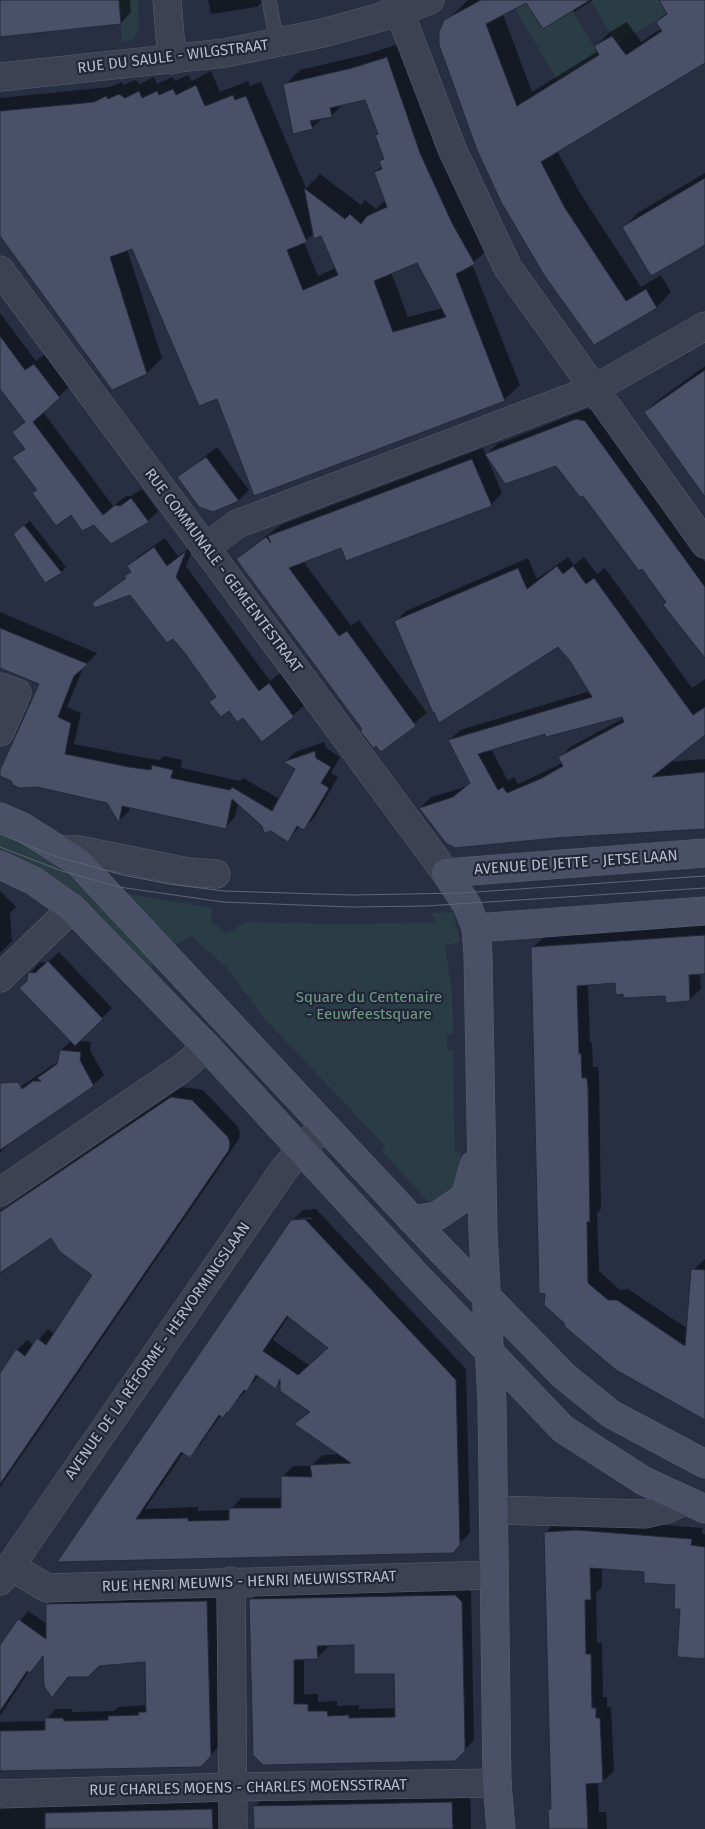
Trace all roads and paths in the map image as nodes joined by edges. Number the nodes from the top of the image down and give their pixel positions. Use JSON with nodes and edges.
{"nodes":[{"id":1,"x":167,"y":0,"type":"edge"},
{"id":2,"x":269,"y":0,"type":"edge"},
{"id":3,"x":430,"y":0,"type":"edge"},
{"id":4,"x":397,"y":6,"type":"edge"},
{"id":5,"x":278,"y":43,"type":"junction"},
{"id":6,"x":172,"y":60,"type":"junction"},
{"id":7,"x":0,"y":77,"type":"edge"},
{"id":8,"x":0,"y":270,"type":"edge"},
{"id":9,"x":705,"y":326,"type":"edge"},
{"id":10,"x":594,"y":390,"type":"junction"},
{"id":11,"x":705,"y":544,"type":"edge"},
{"id":12,"x":206,"y":548,"type":"junction"},
{"id":13,"x":0,"y":686,"type":"edge"},
{"id":14,"x":0,"y":732,"type":"edge"},
{"id":15,"x":0,"y":817,"type":"edge"},
{"id":16,"x":61,"y":850,"type":"junction"},
{"id":17,"x":705,"y":852,"type":"edge"},
{"id":18,"x":0,"y":866,"type":"edge"},
{"id":19,"x":446,"y":873,"type":"junction"},
{"id":20,"x":216,"y":874,"type":"dead end"},
{"id":21,"x":72,"y":908,"type":"junction"},
{"id":22,"x":705,"y":911,"type":"edge"},
{"id":23,"x":476,"y":928,"type":"junction"},
{"id":24,"x":0,"y":978,"type":"edge"},
{"id":25,"x":208,"y":1047,"type":"junction"},
{"id":26,"x":324,"y":1126,"type":"junction"},
{"id":27,"x":481,"y":1139,"type":"junction"},
{"id":28,"x":301,"y":1150,"type":"junction"},
{"id":29,"x":0,"y":1192,"type":"edge"},
{"id":30,"x":412,"y":1220,"type":"junction"},
{"id":31,"x":487,"y":1297,"type":"junction"},
{"id":32,"x":489,"y":1352,"type":"junction"},
{"id":33,"x":705,"y":1464,"type":"edge"},
{"id":34,"x":695,"y":1505,"type":"edge"},
{"id":35,"x":494,"y":1510,"type":"junction"},
{"id":36,"x":5,"y":1574,"type":"edge"},
{"id":37,"x":493,"y":1575,"type":"junction"},
{"id":38,"x":230,"y":1581,"type":"junction"},
{"id":39,"x":497,"y":1783,"type":"junction"},
{"id":40,"x":231,"y":1787,"type":"junction"},
{"id":41,"x":0,"y":1794,"type":"edge"},
{"id":42,"x":233,"y":1829,"type":"edge"},
{"id":43,"x":501,"y":1829,"type":"edge"}],
"edges":[{"from":1,"to":6,"type":"street"},
{"from":2,"to":5,"type":"lane"},
{"from":3,"to":4,"type":"street","name":"RUE DU SAULE - WILGSTRAAT"},
{"from":4,"to":5,"type":"street","name":"RUE DU SAULE - WILGSTRAAT"},
{"from":4,"to":10,"type":"street"},
{"from":5,"to":6,"type":"street","name":"RUE DU SAULE - WILGSTRAAT"},
{"from":6,"to":7,"type":"street","name":"RUE DU SAULE - WILGSTRAAT"},
{"from":8,"to":12,"type":"street","name":"RUE COMMUNALE - GEMEENTESTRAAT"},
{"from":9,"to":10,"type":"street"},
{"from":10,"to":11,"type":"street"},
{"from":10,"to":12,"type":"street"},
{"from":12,"to":19,"type":"street","name":"RUE COMMUNALE - GEMEENTESTRAAT"},
{"from":13,"to":14,"type":"street"},
{"from":15,"to":16,"type":"main road"},
{"from":16,"to":20,"type":"street"},
{"from":16,"to":26,"type":"main road"},
{"from":17,"to":19,"type":"main road","name":"AVENUE DE JETTE - JETSE LAAN"},
{"from":18,"to":21,"type":"main road"},
{"from":19,"to":23,"type":"main road"},
{"from":21,"to":24,"type":"street"},
{"from":21,"to":25,"type":"main road"},
{"from":22,"to":23,"type":"main road"},
{"from":23,"to":27,"type":"main road"},
{"from":25,"to":28,"type":"main road"},
{"from":25,"to":29,"type":"street"},
{"from":26,"to":28,"type":"street","name":"AVENUE DE LA RÉFORME - HERVORMINGSLAAN"},
{"from":26,"to":30,"type":"main road"},
{"from":27,"to":30,"type":"main road"},
{"from":27,"to":31,"type":"main road"},
{"from":28,"to":32,"type":"main road"},
{"from":28,"to":36,"type":"street","name":"AVENUE DE LA RÉFORME - HERVORMINGSLAAN"},
{"from":30,"to":31,"type":"main road"},
{"from":31,"to":32,"type":"main road"},
{"from":31,"to":33,"type":"main road"},
{"from":32,"to":34,"type":"main road"},
{"from":32,"to":35,"type":"main road"},
{"from":34,"to":35,"type":"street"},
{"from":35,"to":37,"type":"main road"},
{"from":36,"to":38,"type":"street","name":"RUE HENRI MEUWIS - HENRI MEUWISSTRAAT"},
{"from":37,"to":38,"type":"street","name":"RUE HENRI MEUWIS - HENRI MEUWISSTRAAT"},
{"from":37,"to":39,"type":"main road"},
{"from":38,"to":40,"type":"street"},
{"from":39,"to":40,"type":"street","name":"RUE CHARLES MOENS - CHARLES MOENSSTRAAT"},
{"from":39,"to":43,"type":"main road"},
{"from":40,"to":41,"type":"street","name":"RUE CHARLES MOENS - CHARLES MOENSSTRAAT"},
{"from":40,"to":42,"type":"street"}]}
